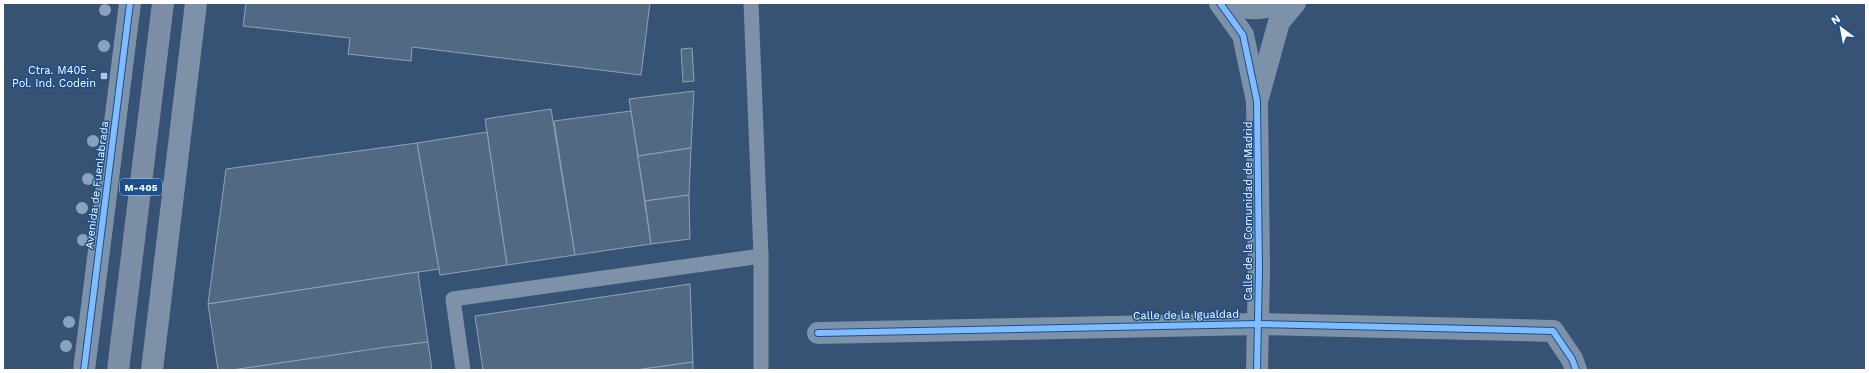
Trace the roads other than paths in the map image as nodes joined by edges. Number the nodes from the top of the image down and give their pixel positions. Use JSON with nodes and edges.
{"nodes":[{"id":1,"x":130,"y":3,"type":"edge"},
{"id":2,"x":163,"y":3,"type":"edge"},
{"id":3,"x":196,"y":3,"type":"edge"},
{"id":4,"x":751,"y":3,"type":"edge"},
{"id":5,"x":1220,"y":3,"type":"edge"},
{"id":6,"x":1230,"y":3,"type":"edge"},
{"id":7,"x":1285,"y":3,"type":"edge"},
{"id":8,"x":1295,"y":3,"type":"edge"},
{"id":9,"x":1257,"y":101,"type":"junction"},
{"id":10,"x":761,"y":256,"type":"junction"},
{"id":11,"x":1258,"y":324,"type":"junction"},
{"id":12,"x":818,"y":333,"type":"dead end"},
{"id":13,"x":84,"y":370,"type":"edge"},
{"id":14,"x":118,"y":370,"type":"edge"},
{"id":15,"x":152,"y":370,"type":"edge"},
{"id":16,"x":463,"y":370,"type":"edge"},
{"id":17,"x":761,"y":370,"type":"edge"},
{"id":18,"x":1257,"y":370,"type":"edge"},
{"id":19,"x":1576,"y":370,"type":"edge"}],
"edges":[{"from":1,"to":13,"type":"street","name":"Avenida de Fuenlabrada"},
{"from":2,"to":14,"type":"main road","number":"M-405"},
{"from":3,"to":15,"type":"street"},
{"from":4,"to":10,"type":"lane"},
{"from":5,"to":9,"type":"street"},
{"from":6,"to":7,"type":"street"},
{"from":8,"to":9,"type":"street"},
{"from":9,"to":11,"type":"street","name":"Calle de la Comunidad de Madrid"},
{"from":10,"to":16,"type":"lane"},
{"from":10,"to":17,"type":"lane"},
{"from":11,"to":12,"type":"street","name":"Calle de la Igualdad"},
{"from":11,"to":18,"type":"street","name":"Calle de la Comunidad de Madrid"},
{"from":11,"to":19,"type":"street","name":"Calle de la Igualdad"}]}
